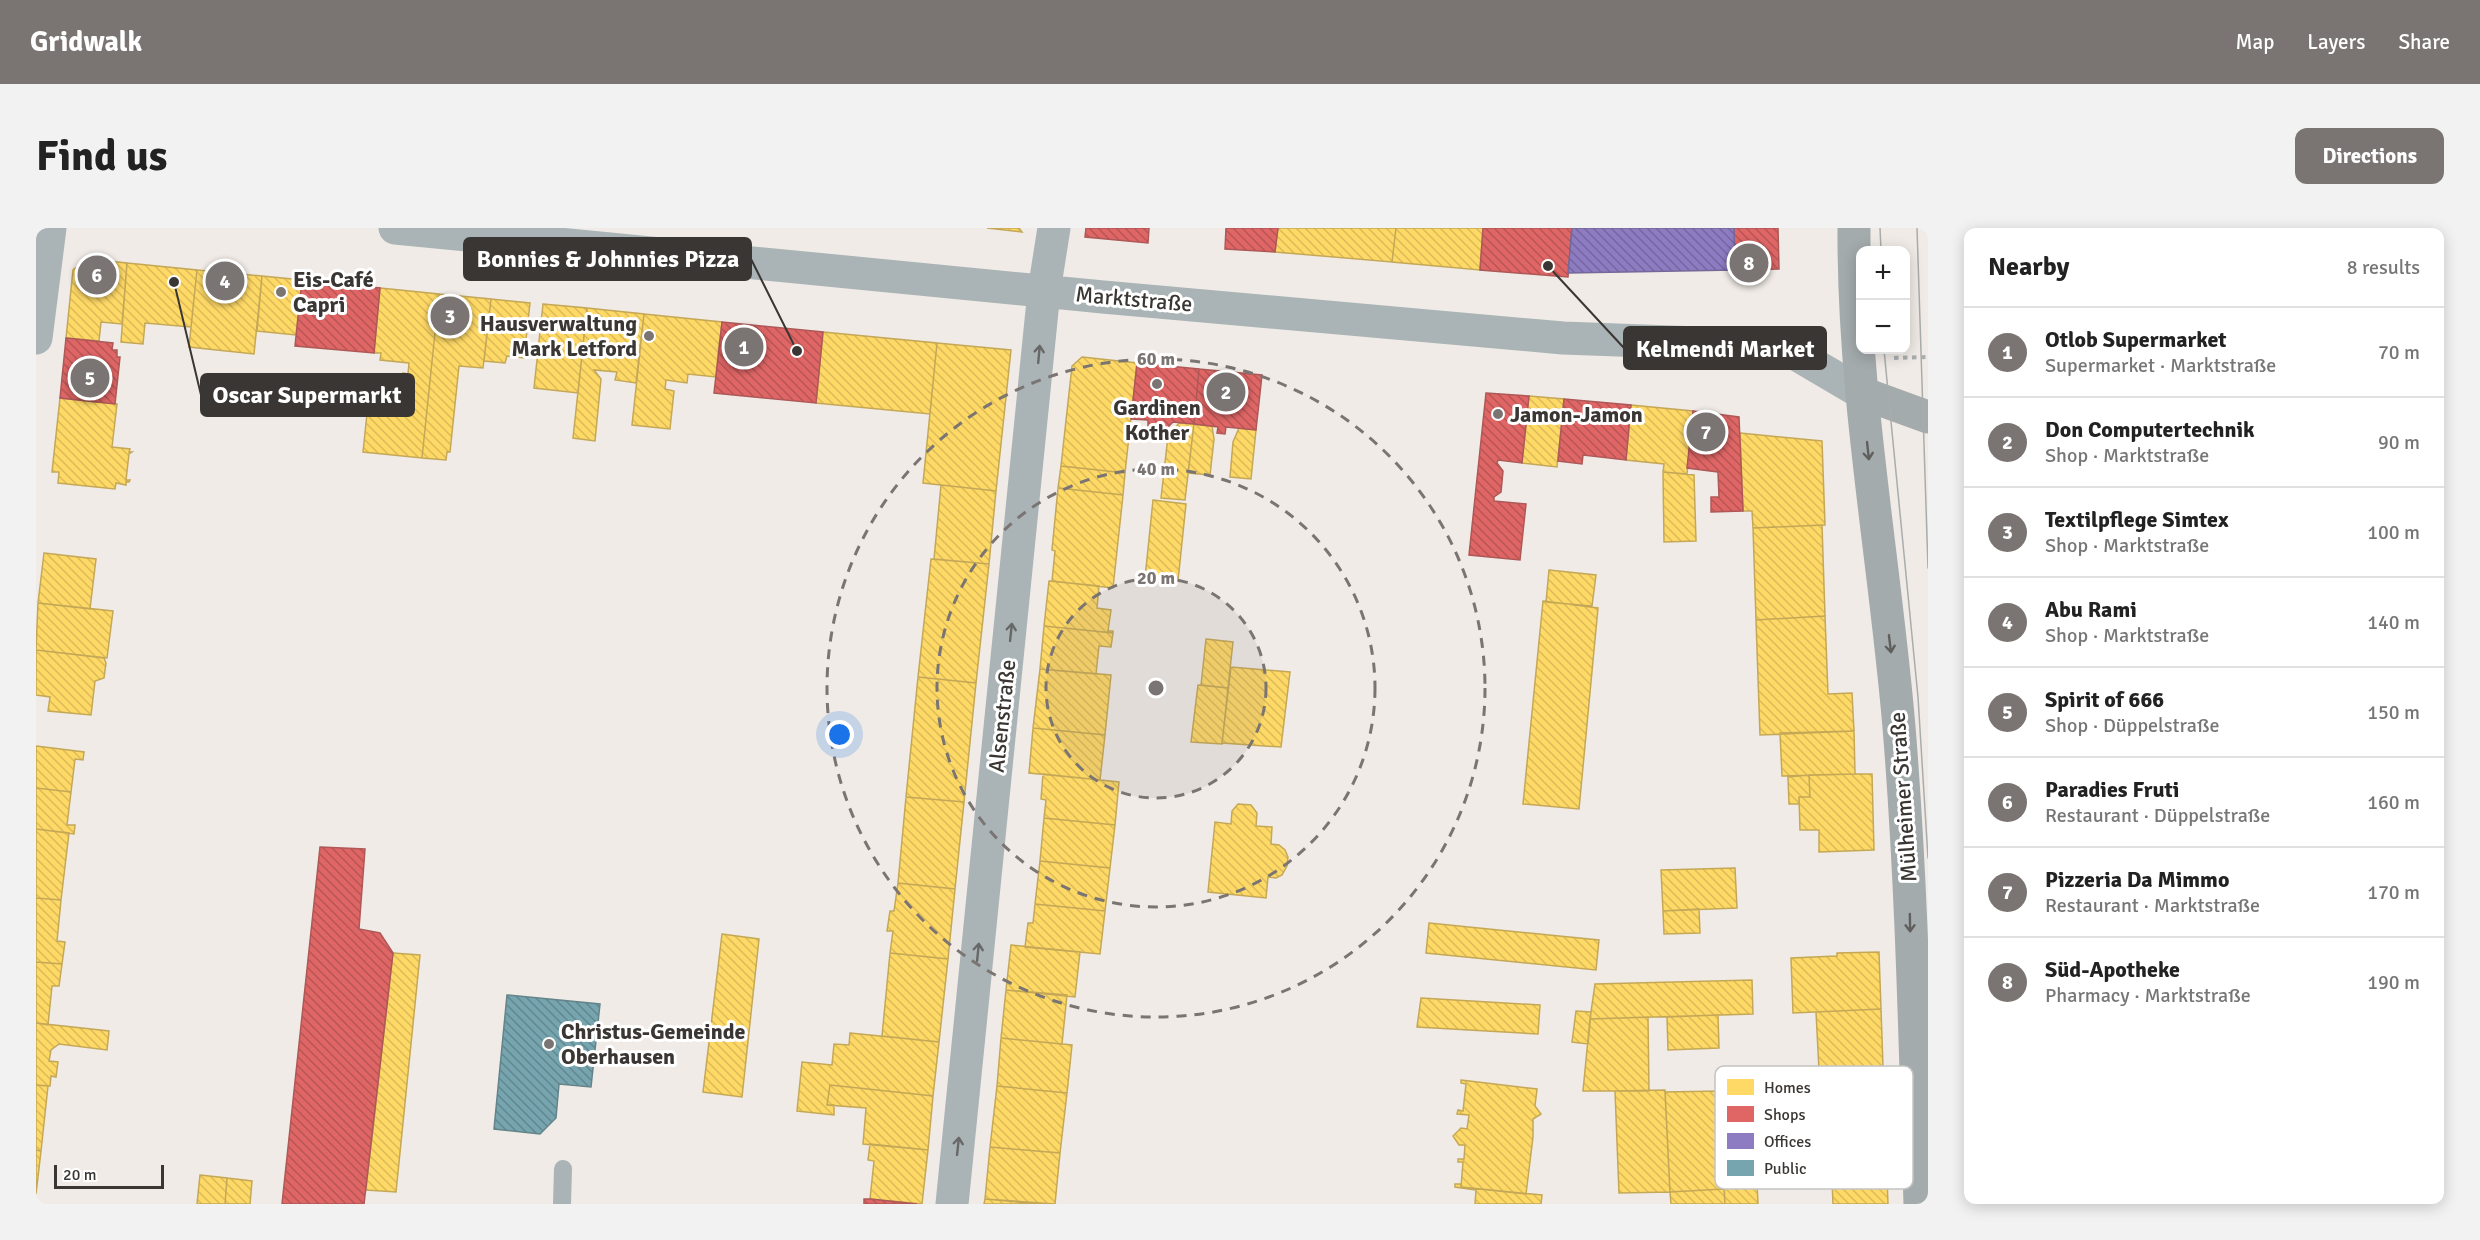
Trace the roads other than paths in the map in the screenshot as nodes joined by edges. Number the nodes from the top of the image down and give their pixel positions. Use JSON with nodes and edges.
{"nodes":[{"id":1,"x":50,"y":228,"type":"edge"},
{"id":2,"x":395,"y":228,"type":"edge"},
{"id":3,"x":1054,"y":228,"type":"edge"},
{"id":4,"x":1854,"y":228,"type":"edge"},
{"id":5,"x":1044,"y":291,"type":"junction"},
{"id":6,"x":36,"y":338,"type":"edge"},
{"id":7,"x":1862,"y":393,"type":"junction"},
{"id":8,"x":1928,"y":417,"type":"edge"},
{"id":9,"x":563,"y":1168,"type":"dead end"},
{"id":10,"x":562,"y":1204,"type":"edge"},
{"id":11,"x":952,"y":1204,"type":"edge"},
{"id":12,"x":1920,"y":1204,"type":"edge"}],
"edges":[{"from":1,"to":6,"type":"street"},
{"from":2,"to":5,"type":"street","name":"Marktstraße"},
{"from":3,"to":5,"type":"street","name":"Alsenstraße"},
{"from":4,"to":7,"type":"main road","name":"Mülheimer Straße"},
{"from":5,"to":7,"type":"street","name":"Marktstraße"},
{"from":11,"to":5,"type":"street","name":"Alsenstraße","one_way":true},
{"from":7,"to":8,"type":"main road"},
{"from":7,"to":12,"type":"main road","name":"Mülheimer Straße","one_way":true},
{"from":9,"to":10,"type":"lane"}]}
